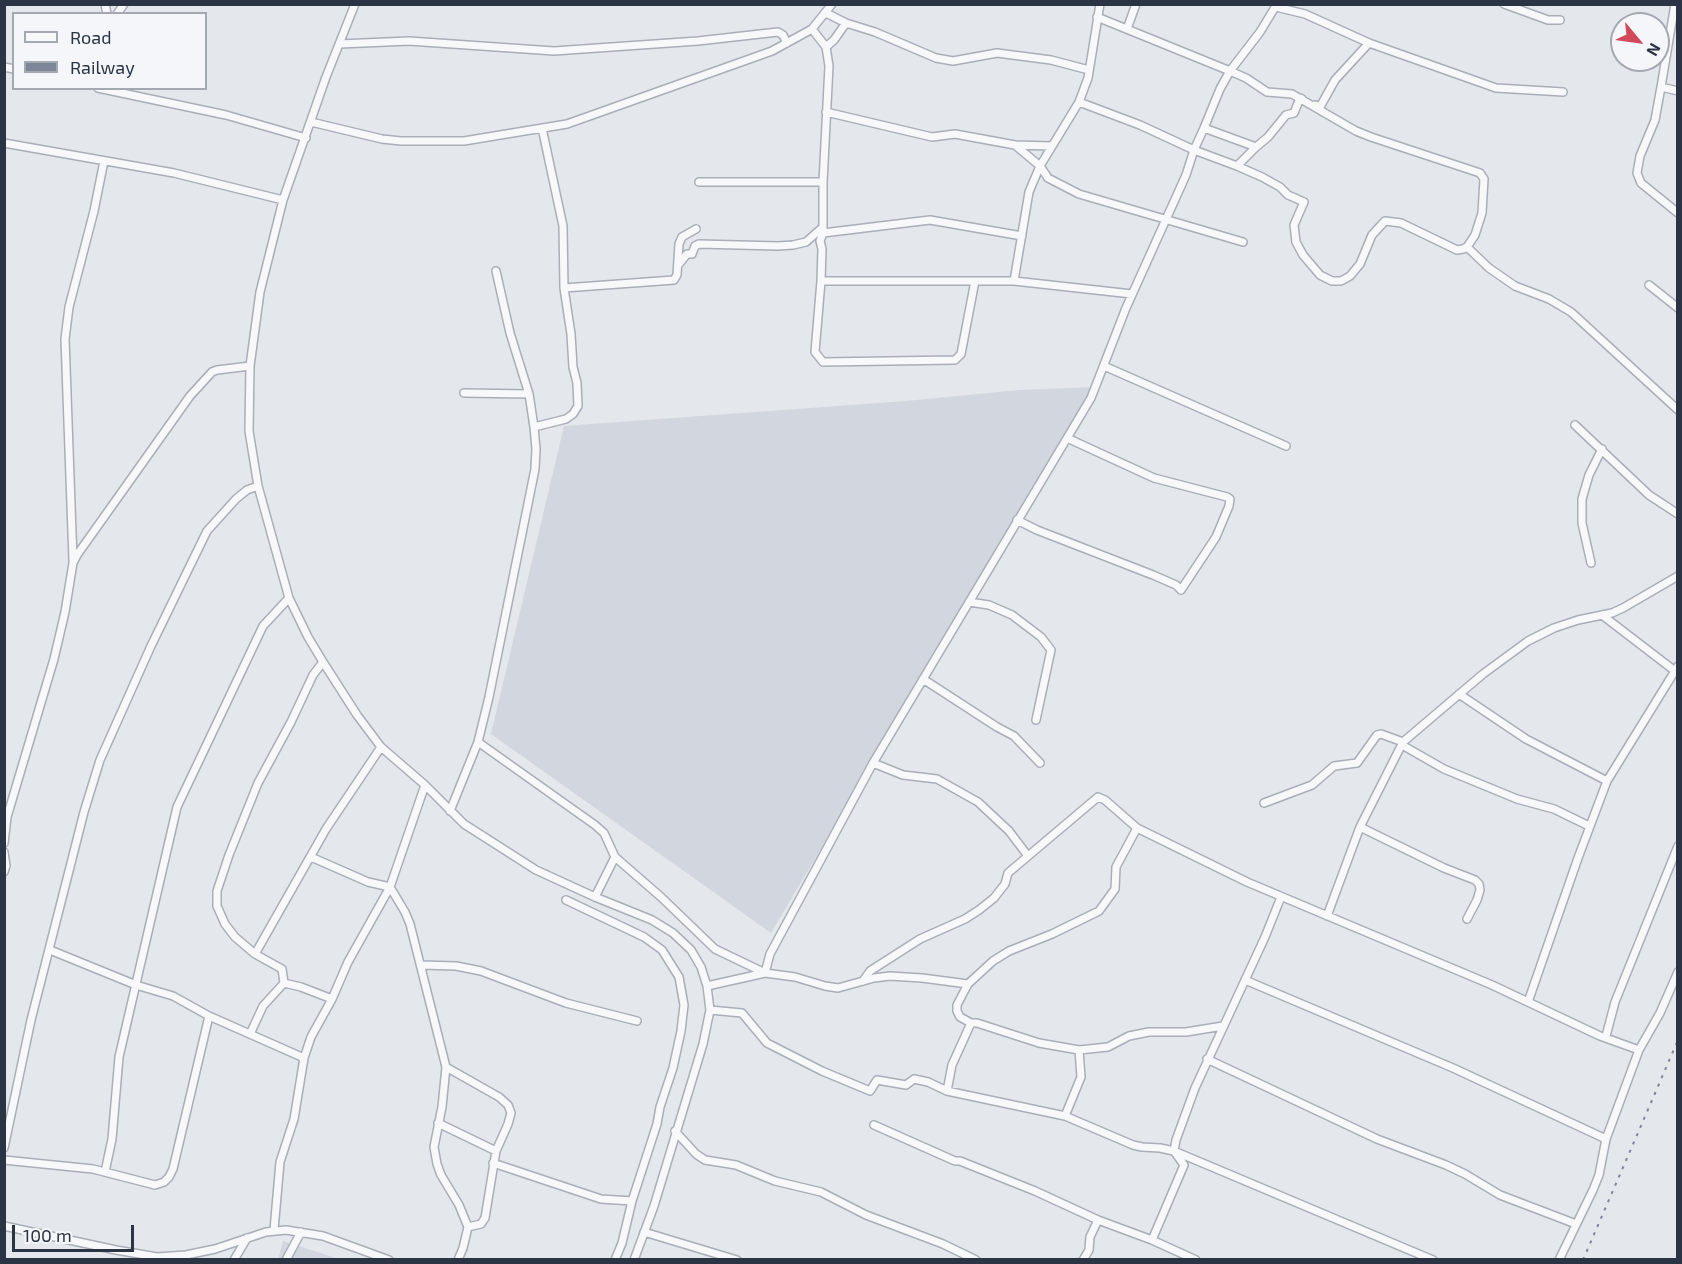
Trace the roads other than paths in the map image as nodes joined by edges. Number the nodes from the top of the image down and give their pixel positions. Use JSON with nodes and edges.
{"nodes":[{"id":1,"x":355,"y":4,"type":"edge"},
{"id":2,"x":832,"y":4,"type":"edge"},
{"id":3,"x":1100,"y":4,"type":"edge"},
{"id":4,"x":1136,"y":4,"type":"edge"},
{"id":5,"x":1504,"y":4,"type":"edge"},
{"id":6,"x":1675,"y":4,"type":"edge"},
{"id":7,"x":1277,"y":6,"type":"edge"},
{"id":8,"x":1296,"y":8,"type":"edge"},
{"id":9,"x":826,"y":13,"type":"junction"},
{"id":10,"x":1097,"y":17,"type":"junction"},
{"id":11,"x":1560,"y":20,"type":"dead end"},
{"id":12,"x":846,"y":23,"type":"junction"},
{"id":13,"x":812,"y":29,"type":"junction"},
{"id":14,"x":1127,"y":29,"type":"junction"},
{"id":15,"x":787,"y":43,"type":"junction"},
{"id":16,"x":1369,"y":43,"type":"junction"},
{"id":17,"x":340,"y":44,"type":"junction"},
{"id":18,"x":826,"y":47,"type":"junction"},
{"id":19,"x":1089,"y":70,"type":"junction"},
{"id":20,"x":1230,"y":71,"type":"junction"},
{"id":21,"x":1660,"y":87,"type":"junction"},
{"id":22,"x":107,"y":90,"type":"edge"},
{"id":23,"x":1677,"y":91,"type":"edge"},
{"id":24,"x":1563,"y":92,"type":"dead end"},
{"id":25,"x":1300,"y":98,"type":"junction"},
{"id":26,"x":1079,"y":102,"type":"junction"},
{"id":27,"x":826,"y":112,"type":"junction"},
{"id":28,"x":311,"y":122,"type":"junction"},
{"id":29,"x":542,"y":128,"type":"junction"},
{"id":30,"x":1204,"y":128,"type":"junction"},
{"id":31,"x":306,"y":138,"type":"junction"},
{"id":32,"x":4,"y":143,"type":"edge"},
{"id":33,"x":1015,"y":145,"type":"junction"},
{"id":34,"x":1051,"y":146,"type":"junction"},
{"id":35,"x":1256,"y":147,"type":"junction"},
{"id":36,"x":1194,"y":150,"type":"junction"},
{"id":37,"x":104,"y":161,"type":"junction"},
{"id":38,"x":1040,"y":166,"type":"junction"},
{"id":39,"x":1237,"y":166,"type":"junction"},
{"id":40,"x":699,"y":182,"type":"dead end"},
{"id":41,"x":823,"y":182,"type":"junction"},
{"id":42,"x":283,"y":200,"type":"junction"},
{"id":43,"x":1677,"y":213,"type":"edge"},
{"id":44,"x":1166,"y":218,"type":"junction"},
{"id":45,"x":696,"y":229,"type":"dead end"},
{"id":46,"x":823,"y":230,"type":"junction"},
{"id":47,"x":1022,"y":236,"type":"junction"},
{"id":48,"x":1243,"y":242,"type":"dead end"},
{"id":49,"x":1467,"y":247,"type":"junction"},
{"id":50,"x":679,"y":264,"type":"junction"},
{"id":51,"x":496,"y":271,"type":"dead end"},
{"id":52,"x":821,"y":281,"type":"junction"},
{"id":53,"x":975,"y":281,"type":"junction"},
{"id":54,"x":1014,"y":281,"type":"junction"},
{"id":55,"x":1649,"y":285,"type":"dead end"},
{"id":56,"x":564,"y":288,"type":"junction"},
{"id":57,"x":1132,"y":294,"type":"junction"},
{"id":58,"x":1677,"y":308,"type":"edge"},
{"id":59,"x":250,"y":366,"type":"junction"},
{"id":60,"x":1104,"y":366,"type":"junction"},
{"id":61,"x":464,"y":393,"type":"dead end"},
{"id":62,"x":529,"y":394,"type":"junction"},
{"id":63,"x":1677,"y":410,"type":"edge"},
{"id":64,"x":1575,"y":426,"type":"dead end"},
{"id":65,"x":534,"y":427,"type":"junction"},
{"id":66,"x":1067,"y":438,"type":"junction"},
{"id":67,"x":1286,"y":446,"type":"dead end"},
{"id":68,"x":1602,"y":449,"type":"junction"},
{"id":69,"x":258,"y":486,"type":"junction"},
{"id":70,"x":1677,"y":514,"type":"edge"},
{"id":71,"x":1017,"y":520,"type":"junction"},
{"id":72,"x":1590,"y":562,"type":"dead end"},
{"id":73,"x":73,"y":563,"type":"junction"},
{"id":74,"x":1677,"y":576,"type":"edge"},
{"id":75,"x":289,"y":598,"type":"junction"},
{"id":76,"x":969,"y":602,"type":"junction"},
{"id":77,"x":1602,"y":615,"type":"junction"},
{"id":78,"x":323,"y":662,"type":"junction"},
{"id":79,"x":1676,"y":669,"type":"edge"},
{"id":80,"x":923,"y":679,"type":"junction"},
{"id":81,"x":1459,"y":694,"type":"junction"},
{"id":82,"x":1036,"y":720,"type":"dead end"},
{"id":83,"x":478,"y":742,"type":"junction"},
{"id":84,"x":1402,"y":743,"type":"junction"},
{"id":85,"x":381,"y":747,"type":"junction"},
{"id":86,"x":873,"y":763,"type":"junction"},
{"id":87,"x":1040,"y":763,"type":"dead end"},
{"id":88,"x":1607,"y":781,"type":"junction"},
{"id":89,"x":425,"y":785,"type":"junction"},
{"id":90,"x":1264,"y":803,"type":"dead end"},
{"id":91,"x":450,"y":810,"type":"junction"},
{"id":92,"x":1589,"y":826,"type":"junction"},
{"id":93,"x":1360,"y":827,"type":"junction"},
{"id":94,"x":1137,"y":828,"type":"junction"},
{"id":95,"x":4,"y":843,"type":"edge"},
{"id":96,"x":1677,"y":846,"type":"edge"},
{"id":97,"x":4,"y":852,"type":"edge"},
{"id":98,"x":1028,"y":856,"type":"junction"},
{"id":99,"x":311,"y":857,"type":"junction"},
{"id":100,"x":615,"y":857,"type":"junction"},
{"id":101,"x":4,"y":872,"type":"edge"},
{"id":102,"x":390,"y":887,"type":"junction"},
{"id":103,"x":595,"y":897,"type":"junction"},
{"id":104,"x":1281,"y":897,"type":"junction"},
{"id":105,"x":566,"y":900,"type":"dead end"},
{"id":106,"x":1327,"y":916,"type":"junction"},
{"id":107,"x":1467,"y":919,"type":"dead end"},
{"id":108,"x":50,"y":950,"type":"junction"},
{"id":109,"x":255,"y":954,"type":"junction"},
{"id":110,"x":421,"y":965,"type":"junction"},
{"id":111,"x":1677,"y":972,"type":"edge"},
{"id":112,"x":765,"y":973,"type":"junction"},
{"id":113,"x":1245,"y":980,"type":"junction"},
{"id":114,"x":863,"y":981,"type":"junction"},
{"id":115,"x":284,"y":983,"type":"junction"},
{"id":116,"x":968,"y":984,"type":"junction"},
{"id":117,"x":136,"y":985,"type":"junction"},
{"id":118,"x":707,"y":986,"type":"junction"},
{"id":119,"x":332,"y":999,"type":"junction"},
{"id":120,"x":1528,"y":1002,"type":"junction"},
{"id":121,"x":710,"y":1010,"type":"junction"},
{"id":122,"x":209,"y":1016,"type":"junction"},
{"id":123,"x":637,"y":1021,"type":"dead end"},
{"id":124,"x":971,"y":1023,"type":"junction"},
{"id":125,"x":1223,"y":1026,"type":"junction"},
{"id":126,"x":250,"y":1034,"type":"junction"},
{"id":127,"x":1606,"y":1036,"type":"junction"},
{"id":128,"x":1079,"y":1050,"type":"junction"},
{"id":129,"x":1639,"y":1050,"type":"junction"},
{"id":130,"x":304,"y":1058,"type":"junction"},
{"id":131,"x":1207,"y":1059,"type":"junction"},
{"id":132,"x":446,"y":1067,"type":"junction"},
{"id":133,"x":947,"y":1091,"type":"junction"},
{"id":134,"x":1065,"y":1116,"type":"junction"},
{"id":135,"x":438,"y":1122,"type":"junction"},
{"id":136,"x":874,"y":1125,"type":"dead end"},
{"id":137,"x":675,"y":1131,"type":"junction"},
{"id":138,"x":1606,"y":1139,"type":"junction"},
{"id":139,"x":4,"y":1148,"type":"edge"},
{"id":140,"x":496,"y":1151,"type":"junction"},
{"id":141,"x":1174,"y":1151,"type":"junction"},
{"id":142,"x":4,"y":1160,"type":"edge"},
{"id":143,"x":493,"y":1163,"type":"junction"},
{"id":144,"x":105,"y":1172,"type":"junction"},
{"id":145,"x":632,"y":1201,"type":"junction"},
{"id":146,"x":1098,"y":1220,"type":"junction"},
{"id":147,"x":1575,"y":1224,"type":"junction"},
{"id":148,"x":4,"y":1226,"type":"edge"},
{"id":149,"x":468,"y":1227,"type":"junction"},
{"id":150,"x":274,"y":1230,"type":"junction"},
{"id":151,"x":301,"y":1232,"type":"junction"},
{"id":152,"x":644,"y":1232,"type":"junction"},
{"id":153,"x":247,"y":1238,"type":"junction"},
{"id":154,"x":1152,"y":1240,"type":"junction"},
{"id":155,"x":126,"y":1251,"type":"junction"},
{"id":156,"x":123,"y":1260,"type":"edge"},
{"id":157,"x":234,"y":1260,"type":"edge"},
{"id":158,"x":286,"y":1260,"type":"edge"},
{"id":159,"x":388,"y":1260,"type":"edge"},
{"id":160,"x":458,"y":1260,"type":"edge"},
{"id":161,"x":615,"y":1260,"type":"edge"},
{"id":162,"x":634,"y":1260,"type":"edge"},
{"id":163,"x":737,"y":1260,"type":"edge"},
{"id":164,"x":976,"y":1260,"type":"edge"},
{"id":165,"x":1083,"y":1260,"type":"edge"},
{"id":166,"x":1196,"y":1260,"type":"edge"},
{"id":167,"x":1433,"y":1260,"type":"edge"},
{"id":168,"x":1559,"y":1260,"type":"edge"}],
"edges":[{"from":1,"to":17,"type":"street"},
{"from":2,"to":9,"type":"street"},
{"from":3,"to":10,"type":"street"},
{"from":4,"to":14,"type":"street"},
{"from":5,"to":11,"type":"street"},
{"from":6,"to":21,"type":"street"},
{"from":7,"to":8,"type":"street"},
{"from":7,"to":20,"type":"street"},
{"from":8,"to":16,"type":"street"},
{"from":9,"to":12,"type":"street"},
{"from":9,"to":13,"type":"street"},
{"from":10,"to":14,"type":"street"},
{"from":10,"to":19,"type":"street"},
{"from":12,"to":18,"type":"street"},
{"from":12,"to":19,"type":"street"},
{"from":13,"to":15,"type":"street"},
{"from":13,"to":18,"type":"street"},
{"from":14,"to":20,"type":"street"},
{"from":15,"to":17,"type":"street"},
{"from":15,"to":29,"type":"street"},
{"from":16,"to":24,"type":"street"},
{"from":16,"to":25,"type":"street"},
{"from":17,"to":28,"type":"street"},
{"from":18,"to":27,"type":"street"},
{"from":19,"to":26,"type":"street"},
{"from":20,"to":25,"type":"street"},
{"from":20,"to":30,"type":"street"},
{"from":21,"to":23,"type":"street"},
{"from":21,"to":43,"type":"street"},
{"from":22,"to":31,"type":"street"},
{"from":25,"to":35,"type":"street"},
{"from":25,"to":49,"type":"street"},
{"from":26,"to":34,"type":"street"},
{"from":26,"to":36,"type":"street"},
{"from":27,"to":33,"type":"street"},
{"from":27,"to":41,"type":"street"},
{"from":28,"to":29,"type":"street"},
{"from":28,"to":31,"type":"street"},
{"from":29,"to":56,"type":"street"},
{"from":30,"to":35,"type":"street"},
{"from":30,"to":36,"type":"street"},
{"from":31,"to":42,"type":"street"},
{"from":32,"to":37,"type":"street"},
{"from":33,"to":34,"type":"street"},
{"from":33,"to":38,"type":"street"},
{"from":34,"to":38,"type":"street"},
{"from":35,"to":39,"type":"street"},
{"from":36,"to":39,"type":"street"},
{"from":36,"to":44,"type":"street"},
{"from":37,"to":42,"type":"street"},
{"from":37,"to":73,"type":"street"},
{"from":38,"to":44,"type":"street"},
{"from":38,"to":47,"type":"street"},
{"from":39,"to":49,"type":"street"},
{"from":40,"to":41,"type":"street"},
{"from":41,"to":46,"type":"street"},
{"from":42,"to":59,"type":"street"},
{"from":44,"to":48,"type":"street"},
{"from":44,"to":57,"type":"street"},
{"from":45,"to":50,"type":"street"},
{"from":46,"to":47,"type":"street"},
{"from":46,"to":50,"type":"street"},
{"from":46,"to":52,"type":"street"},
{"from":47,"to":54,"type":"street"},
{"from":49,"to":63,"type":"street"},
{"from":50,"to":56,"type":"street"},
{"from":51,"to":62,"type":"street"},
{"from":52,"to":53,"type":"street"},
{"from":52,"to":53,"type":"street"},
{"from":53,"to":54,"type":"street"},
{"from":54,"to":57,"type":"street"},
{"from":55,"to":58,"type":"street"},
{"from":56,"to":65,"type":"street"},
{"from":57,"to":60,"type":"street"},
{"from":59,"to":69,"type":"street"},
{"from":59,"to":73,"type":"street"},
{"from":60,"to":66,"type":"street"},
{"from":60,"to":67,"type":"street"},
{"from":61,"to":62,"type":"street"},
{"from":62,"to":65,"type":"street"},
{"from":64,"to":68,"type":"street"},
{"from":65,"to":83,"type":"street"},
{"from":66,"to":71,"type":"street"},
{"from":66,"to":71,"type":"street"},
{"from":68,"to":70,"type":"street"},
{"from":68,"to":72,"type":"street"},
{"from":69,"to":75,"type":"street"},
{"from":69,"to":108,"type":"street"},
{"from":71,"to":76,"type":"street"},
{"from":73,"to":95,"type":"street"},
{"from":74,"to":77,"type":"street"},
{"from":75,"to":78,"type":"street"},
{"from":75,"to":117,"type":"street"},
{"from":76,"to":80,"type":"street"},
{"from":76,"to":82,"type":"street"},
{"from":77,"to":79,"type":"street"},
{"from":77,"to":81,"type":"street"},
{"from":78,"to":85,"type":"street"},
{"from":78,"to":109,"type":"street"},
{"from":79,"to":88,"type":"street"},
{"from":80,"to":86,"type":"street"},
{"from":80,"to":87,"type":"street"},
{"from":81,"to":84,"type":"street"},
{"from":81,"to":88,"type":"street"},
{"from":83,"to":91,"type":"street"},
{"from":83,"to":100,"type":"street"},
{"from":84,"to":90,"type":"street"},
{"from":84,"to":92,"type":"street"},
{"from":84,"to":93,"type":"street"},
{"from":85,"to":89,"type":"street"},
{"from":85,"to":99,"type":"street"},
{"from":86,"to":98,"type":"street"},
{"from":86,"to":112,"type":"street"},
{"from":88,"to":92,"type":"street"},
{"from":89,"to":91,"type":"street"},
{"from":89,"to":102,"type":"street"},
{"from":91,"to":103,"type":"street"},
{"from":92,"to":120,"type":"street"},
{"from":93,"to":106,"type":"street"},
{"from":93,"to":107,"type":"street"},
{"from":94,"to":98,"type":"street"},
{"from":94,"to":104,"type":"street"},
{"from":94,"to":116,"type":"street"},
{"from":96,"to":127,"type":"street"},
{"from":97,"to":101,"type":"street"},
{"from":98,"to":114,"type":"street"},
{"from":99,"to":102,"type":"street"},
{"from":99,"to":109,"type":"street"},
{"from":100,"to":103,"type":"street"},
{"from":100,"to":112,"type":"street"},
{"from":102,"to":110,"type":"street"},
{"from":102,"to":119,"type":"street"},
{"from":103,"to":118,"type":"street"},
{"from":104,"to":106,"type":"street"},
{"from":104,"to":113,"type":"street"},
{"from":105,"to":145,"type":"street"},
{"from":106,"to":120,"type":"street"},
{"from":108,"to":117,"type":"street"},
{"from":108,"to":139,"type":"street"},
{"from":109,"to":115,"type":"street"},
{"from":110,"to":123,"type":"street"},
{"from":110,"to":132,"type":"street"},
{"from":111,"to":129,"type":"street"},
{"from":112,"to":114,"type":"street"},
{"from":112,"to":118,"type":"street"},
{"from":113,"to":125,"type":"street"},
{"from":113,"to":138,"type":"street"},
{"from":114,"to":116,"type":"street"},
{"from":115,"to":119,"type":"street"},
{"from":115,"to":126,"type":"street"},
{"from":116,"to":124,"type":"street"},
{"from":117,"to":122,"type":"street"},
{"from":117,"to":144,"type":"street"},
{"from":118,"to":121,"type":"street"},
{"from":119,"to":130,"type":"street"},
{"from":120,"to":127,"type":"street"},
{"from":121,"to":133,"type":"street"},
{"from":121,"to":137,"type":"street"},
{"from":122,"to":126,"type":"street"},
{"from":122,"to":144,"type":"street"},
{"from":124,"to":128,"type":"street"},
{"from":124,"to":133,"type":"street"},
{"from":125,"to":128,"type":"street"},
{"from":125,"to":131,"type":"street"},
{"from":126,"to":130,"type":"street"},
{"from":127,"to":129,"type":"street"},
{"from":128,"to":134,"type":"street"},
{"from":129,"to":138,"type":"street"},
{"from":130,"to":150,"type":"street"},
{"from":131,"to":141,"type":"street"},
{"from":131,"to":147,"type":"street"},
{"from":132,"to":135,"type":"street"},
{"from":132,"to":140,"type":"street"},
{"from":133,"to":134,"type":"street"},
{"from":134,"to":141,"type":"street"},
{"from":135,"to":140,"type":"street"},
{"from":135,"to":149,"type":"street"},
{"from":136,"to":146,"type":"street"},
{"from":137,"to":152,"type":"street"},
{"from":137,"to":164,"type":"street"},
{"from":138,"to":147,"type":"street"},
{"from":140,"to":143,"type":"street"},
{"from":141,"to":154,"type":"street"},
{"from":141,"to":167,"type":"street"},
{"from":142,"to":144,"type":"street"},
{"from":143,"to":145,"type":"street"},
{"from":143,"to":149,"type":"street"},
{"from":145,"to":161,"type":"street"},
{"from":146,"to":154,"type":"street"},
{"from":146,"to":165,"type":"street"},
{"from":147,"to":168,"type":"street"},
{"from":148,"to":155,"type":"street"},
{"from":149,"to":160,"type":"street"},
{"from":150,"to":151,"type":"street"},
{"from":150,"to":153,"type":"street"},
{"from":151,"to":158,"type":"street"},
{"from":151,"to":159,"type":"street"},
{"from":152,"to":162,"type":"street"},
{"from":152,"to":163,"type":"street"},
{"from":153,"to":155,"type":"street"},
{"from":153,"to":157,"type":"street"},
{"from":154,"to":166,"type":"street"},
{"from":155,"to":156,"type":"street"}]}
